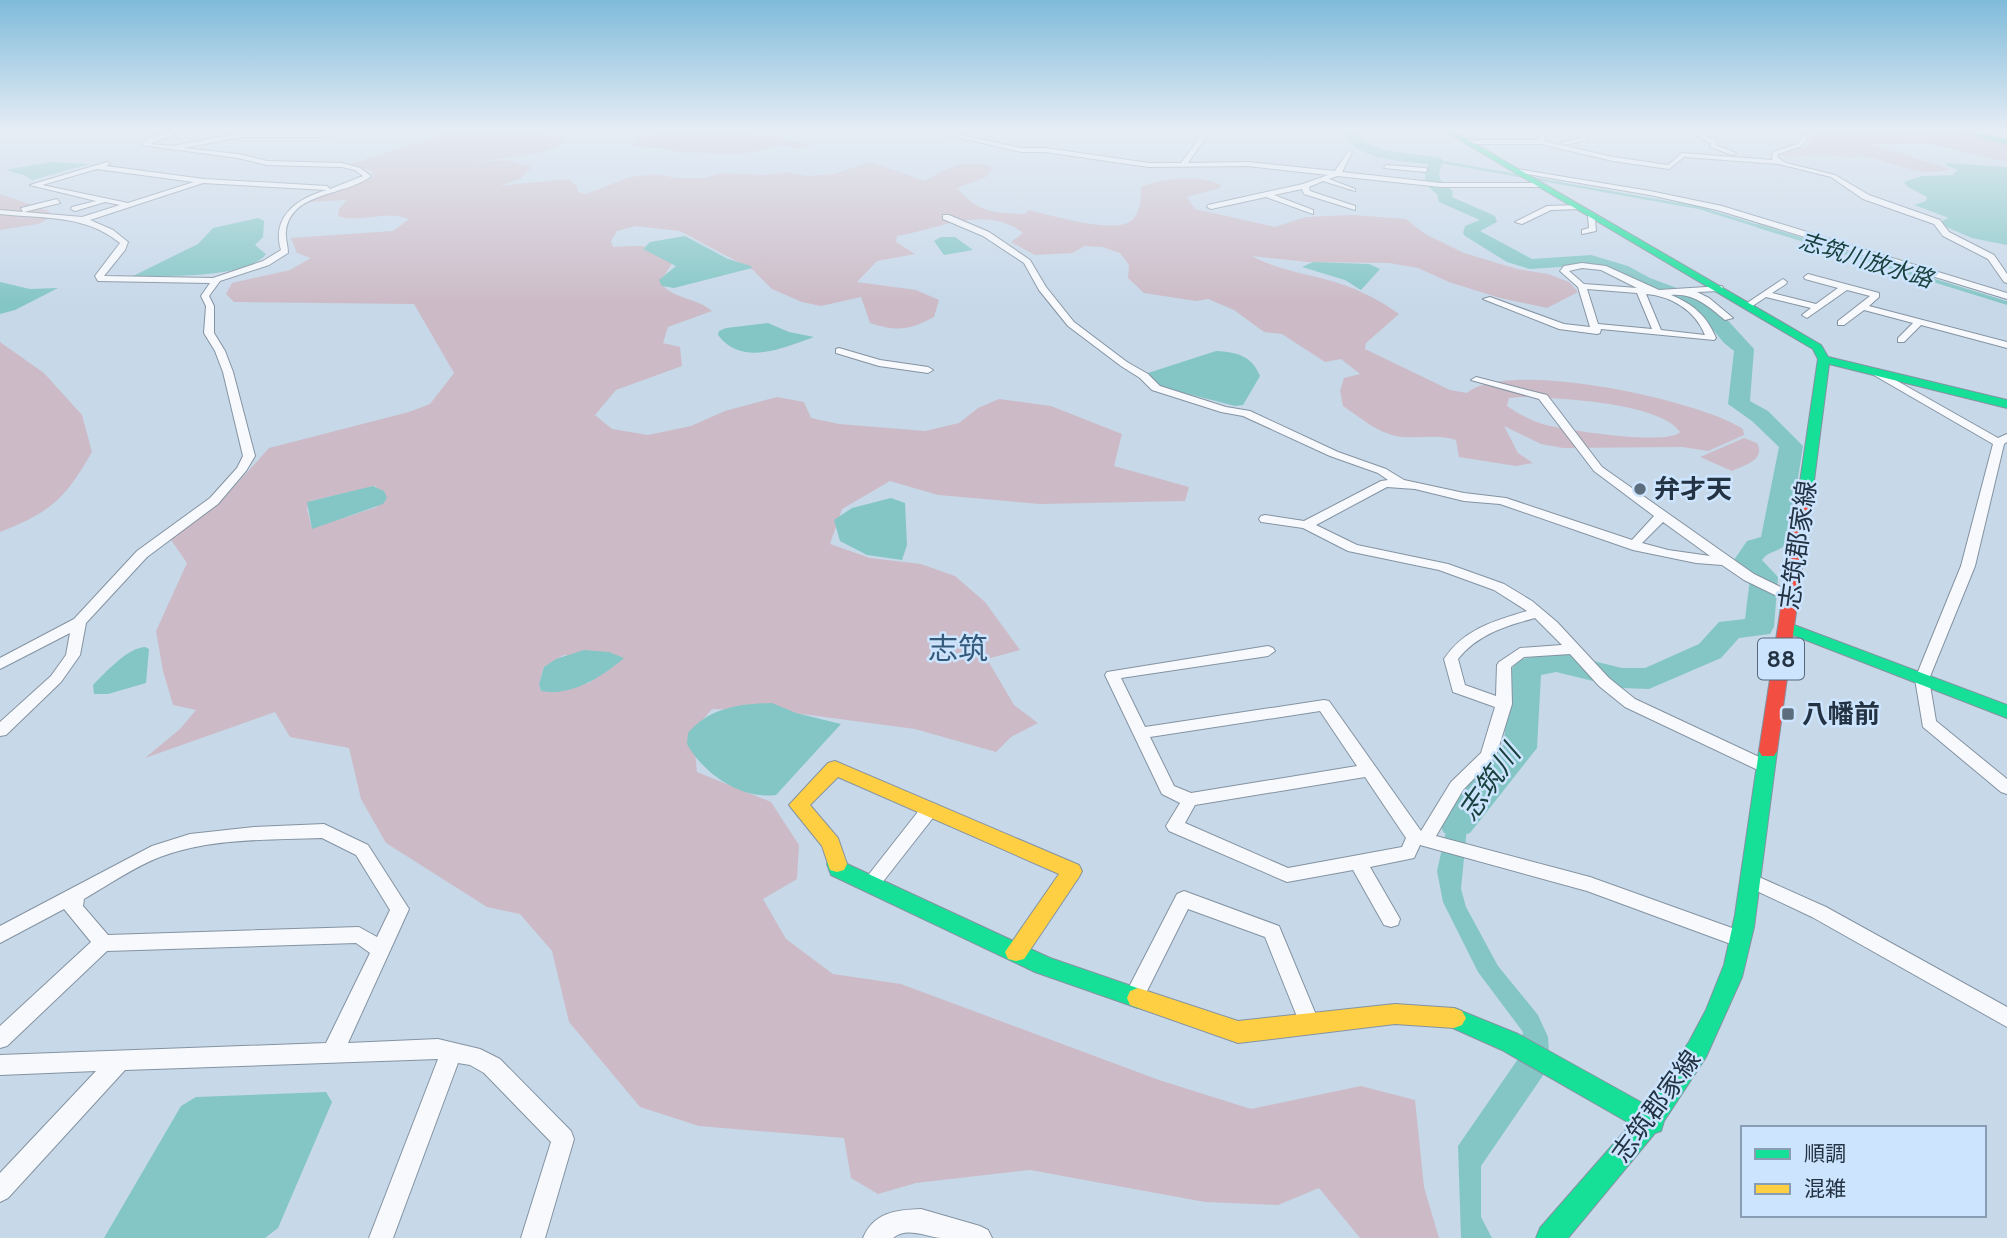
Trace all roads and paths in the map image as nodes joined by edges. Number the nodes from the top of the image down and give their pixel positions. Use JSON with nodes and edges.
{"nodes":[{"id":1,"x":48,"y":188,"type":"edge"},
{"id":2,"x":183,"y":188,"type":"edge"},
{"id":3,"x":316,"y":188,"type":"edge"},
{"id":4,"x":339,"y":188,"type":"edge"},
{"id":5,"x":1298,"y":188,"type":"edge"},
{"id":6,"x":1306,"y":188,"type":"edge"},
{"id":7,"x":1347,"y":188,"type":"edge"},
{"id":8,"x":1545,"y":188,"type":"edge"},
{"id":9,"x":1618,"y":188,"type":"edge"},
{"id":10,"x":1851,"y":188,"type":"edge"},
{"id":11,"x":336,"y":189,"type":"junction"},
{"id":12,"x":1353,"y":190,"type":"dead end"},
{"id":13,"x":1267,"y":195,"type":"junction"},
{"id":14,"x":108,"y":199,"type":"junction"},
{"id":15,"x":128,"y":205,"type":"junction"},
{"id":16,"x":1211,"y":207,"type":"dead end"},
{"id":17,"x":1578,"y":207,"type":"junction"},
{"id":18,"x":1352,"y":208,"type":"dead end"},
{"id":19,"x":23,"y":211,"type":"dead end"},
{"id":20,"x":0,"y":212,"type":"edge"},
{"id":21,"x":1310,"y":212,"type":"dead end"},
{"id":22,"x":946,"y":217,"type":"dead end"},
{"id":23,"x":1596,"y":217,"type":"junction"},
{"id":24,"x":85,"y":219,"type":"junction"},
{"id":25,"x":1519,"y":222,"type":"dead end"},
{"id":26,"x":1585,"y":232,"type":"dead end"},
{"id":27,"x":1808,"y":277,"type":"dead end"},
{"id":28,"x":2007,"y":280,"type":"edge"},
{"id":29,"x":214,"y":281,"type":"junction"},
{"id":30,"x":1783,"y":282,"type":"dead end"},
{"id":31,"x":1582,"y":286,"type":"junction"},
{"id":32,"x":1846,"y":287,"type":"junction"},
{"id":33,"x":1719,"y":288,"type":"junction"},
{"id":34,"x":1640,"y":291,"type":"junction"},
{"id":35,"x":1681,"y":291,"type":"junction"},
{"id":36,"x":1659,"y":292,"type":"junction"},
{"id":37,"x":1765,"y":294,"type":"junction"},
{"id":38,"x":2007,"y":296,"type":"edge"},
{"id":39,"x":1487,"y":299,"type":"dead end"},
{"id":40,"x":1748,"y":305,"type":"junction"},
{"id":41,"x":1817,"y":307,"type":"junction"},
{"id":42,"x":1862,"y":307,"type":"junction"},
{"id":43,"x":1807,"y":315,"type":"dead end"},
{"id":44,"x":1728,"y":317,"type":"dead end"},
{"id":45,"x":1919,"y":322,"type":"junction"},
{"id":46,"x":1841,"y":323,"type":"dead end"},
{"id":47,"x":1594,"y":326,"type":"junction"},
{"id":48,"x":1658,"y":333,"type":"junction"},
{"id":49,"x":1901,"y":340,"type":"dead end"},
{"id":50,"x":2007,"y":345,"type":"edge"},
{"id":51,"x":839,"y":351,"type":"dead end"},
{"id":52,"x":1824,"y":359,"type":"junction"},
{"id":53,"x":928,"y":370,"type":"dead end"},
{"id":54,"x":1876,"y":372,"type":"junction"},
{"id":55,"x":1476,"y":380,"type":"dead end"},
{"id":56,"x":2007,"y":404,"type":"edge"},
{"id":57,"x":2004,"y":441,"type":"edge"},
{"id":58,"x":1399,"y":482,"type":"junction"},
{"id":59,"x":1661,"y":516,"type":"junction"},
{"id":60,"x":1265,"y":519,"type":"dead end"},
{"id":61,"x":1306,"y":525,"type":"junction"},
{"id":62,"x":1633,"y":546,"type":"junction"},
{"id":63,"x":1725,"y":561,"type":"junction"},
{"id":64,"x":1783,"y":594,"type":"junction"},
{"id":65,"x":1537,"y":613,"type":"junction"},
{"id":66,"x":79,"y":622,"type":"junction"},
{"id":67,"x":1786,"y":627,"type":"junction"},
{"id":68,"x":1268,"y":651,"type":"dead end"},
{"id":69,"x":1578,"y":654,"type":"junction"},
{"id":70,"x":0,"y":664,"type":"edge"},
{"id":71,"x":1922,"y":679,"type":"junction"},
{"id":72,"x":1504,"y":704,"type":"junction"},
{"id":73,"x":2007,"y":712,"type":"edge"},
{"id":74,"x":0,"y":730,"type":"edge"},
{"id":75,"x":1140,"y":733,"type":"junction"},
{"id":76,"x":1766,"y":766,"type":"junction"},
{"id":77,"x":1369,"y":770,"type":"junction"},
{"id":78,"x":2007,"y":788,"type":"edge"},
{"id":79,"x":1190,"y":800,"type":"junction"},
{"id":80,"x":930,"y":809,"type":"junction"},
{"id":81,"x":1426,"y":839,"type":"junction"},
{"id":82,"x":1358,"y":862,"type":"junction"},
{"id":83,"x":1750,"y":880,"type":"junction"},
{"id":84,"x":872,"y":883,"type":"junction"},
{"id":85,"x":75,"y":894,"type":"junction"},
{"id":86,"x":1391,"y":919,"type":"dead end"},
{"id":87,"x":0,"y":935,"type":"edge"},
{"id":88,"x":1739,"y":939,"type":"junction"},
{"id":89,"x":103,"y":943,"type":"junction"},
{"id":90,"x":380,"y":950,"type":"junction"},
{"id":91,"x":1016,"y":952,"type":"junction"},
{"id":92,"x":1135,"y":995,"type":"junction"},
{"id":93,"x":2007,"y":1018,"type":"edge"},
{"id":94,"x":1309,"y":1022,"type":"junction"},
{"id":95,"x":0,"y":1039,"type":"edge"},
{"id":96,"x":452,"y":1051,"type":"junction"},
{"id":97,"x":332,"y":1054,"type":"junction"},
{"id":98,"x":119,"y":1062,"type":"junction"},
{"id":99,"x":0,"y":1065,"type":"edge"},
{"id":100,"x":1651,"y":1122,"type":"junction"},
{"id":101,"x":0,"y":1190,"type":"edge"},
{"id":102,"x":381,"y":1238,"type":"edge"},
{"id":103,"x":533,"y":1238,"type":"edge"},
{"id":104,"x":876,"y":1238,"type":"edge"},
{"id":105,"x":980,"y":1238,"type":"edge"},
{"id":106,"x":1549,"y":1238,"type":"edge"}],
"edges":[{"from":1,"to":14,"type":"street"},
{"from":2,"to":15,"type":"street"},
{"from":3,"to":11,"type":"street"},
{"from":4,"to":11,"type":"street"},
{"from":5,"to":13,"type":"street"},
{"from":6,"to":18,"type":"street"},
{"from":7,"to":12,"type":"street"},
{"from":8,"to":17,"type":"main road"},
{"from":9,"to":38,"type":"street"},
{"from":10,"to":28,"type":"street"},
{"from":11,"to":29,"type":"street"},
{"from":13,"to":16,"type":"street"},
{"from":13,"to":21,"type":"street"},
{"from":14,"to":15,"type":"street"},
{"from":14,"to":19,"type":"street"},
{"from":15,"to":24,"type":"street"},
{"from":17,"to":23,"type":"main road"},
{"from":17,"to":25,"type":"street"},
{"from":20,"to":24,"type":"street"},
{"from":22,"to":58,"type":"street"},
{"from":23,"to":26,"type":"street"},
{"from":23,"to":33,"type":"main road"},
{"from":24,"to":29,"type":"street"},
{"from":27,"to":32,"type":"street"},
{"from":29,"to":66,"type":"street"},
{"from":30,"to":37,"type":"street"},
{"from":31,"to":34,"type":"street"},
{"from":31,"to":36,"type":"street"},
{"from":31,"to":47,"type":"street"},
{"from":32,"to":41,"type":"street"},
{"from":32,"to":42,"type":"street"},
{"from":33,"to":35,"type":"street"},
{"from":33,"to":40,"type":"main road"},
{"from":34,"to":36,"type":"street"},
{"from":34,"to":48,"type":"street"},
{"from":35,"to":36,"type":"street"},
{"from":35,"to":44,"type":"street"},
{"from":36,"to":48,"type":"street"},
{"from":37,"to":40,"type":"street"},
{"from":37,"to":41,"type":"street"},
{"from":39,"to":47,"type":"street"},
{"from":40,"to":52,"type":"main road"},
{"from":41,"to":43,"type":"street"},
{"from":42,"to":45,"type":"street"},
{"from":42,"to":46,"type":"street"},
{"from":45,"to":49,"type":"street"},
{"from":45,"to":50,"type":"street"},
{"from":47,"to":48,"type":"street"},
{"from":51,"to":53,"type":"street"},
{"from":52,"to":54,"type":"main road"},
{"from":52,"to":64,"type":"main road","name":"志筑郡家線","number":"88"},
{"from":54,"to":56,"type":"main road"},
{"from":54,"to":57,"type":"street"},
{"from":55,"to":59,"type":"street"},
{"from":57,"to":71,"type":"street"},
{"from":58,"to":61,"type":"street"},
{"from":58,"to":62,"type":"street"},
{"from":59,"to":62,"type":"street"},
{"from":59,"to":63,"type":"street"},
{"from":60,"to":61,"type":"street"},
{"from":61,"to":65,"type":"street"},
{"from":62,"to":63,"type":"street"},
{"from":63,"to":64,"type":"street"},
{"from":64,"to":67,"type":"main road","name":"志筑郡家線","number":"88"},
{"from":65,"to":69,"type":"street"},
{"from":65,"to":72,"type":"street"},
{"from":66,"to":70,"type":"street"},
{"from":66,"to":74,"type":"street"},
{"from":67,"to":71,"type":"main road"},
{"from":67,"to":76,"type":"main road","name":"志筑郡家線","number":"88"},
{"from":68,"to":75,"type":"street"},
{"from":69,"to":72,"type":"street"},
{"from":69,"to":76,"type":"street"},
{"from":71,"to":73,"type":"main road"},
{"from":71,"to":78,"type":"street"},
{"from":72,"to":81,"type":"street"},
{"from":75,"to":77,"type":"street"},
{"from":75,"to":79,"type":"street"},
{"from":76,"to":83,"type":"main road","name":"志筑郡家線","number":"88"},
{"from":77,"to":79,"type":"street"},
{"from":77,"to":81,"type":"street"},
{"from":79,"to":82,"type":"street"},
{"from":80,"to":84,"type":"street"},
{"from":80,"to":84,"type":"main road"},
{"from":80,"to":91,"type":"main road"},
{"from":81,"to":82,"type":"street"},
{"from":81,"to":88,"type":"street"},
{"from":82,"to":86,"type":"street"},
{"from":83,"to":88,"type":"main road","name":"志筑郡家線","number":"88"},
{"from":83,"to":93,"type":"street"},
{"from":84,"to":91,"type":"main road"},
{"from":85,"to":87,"type":"street"},
{"from":85,"to":89,"type":"street"},
{"from":85,"to":90,"type":"street"},
{"from":88,"to":100,"type":"main road","name":"志筑郡家線","number":"88"},
{"from":89,"to":90,"type":"street"},
{"from":89,"to":95,"type":"street"},
{"from":90,"to":97,"type":"street"},
{"from":91,"to":92,"type":"main road"},
{"from":92,"to":94,"type":"main road"},
{"from":92,"to":94,"type":"street"},
{"from":94,"to":100,"type":"main road"},
{"from":96,"to":97,"type":"street"},
{"from":96,"to":102,"type":"street"},
{"from":96,"to":103,"type":"street"},
{"from":97,"to":98,"type":"street"},
{"from":98,"to":99,"type":"street"},
{"from":98,"to":101,"type":"street"},
{"from":100,"to":106,"type":"main road","name":"志筑郡家線","number":"88"},
{"from":104,"to":105,"type":"street"}]}
